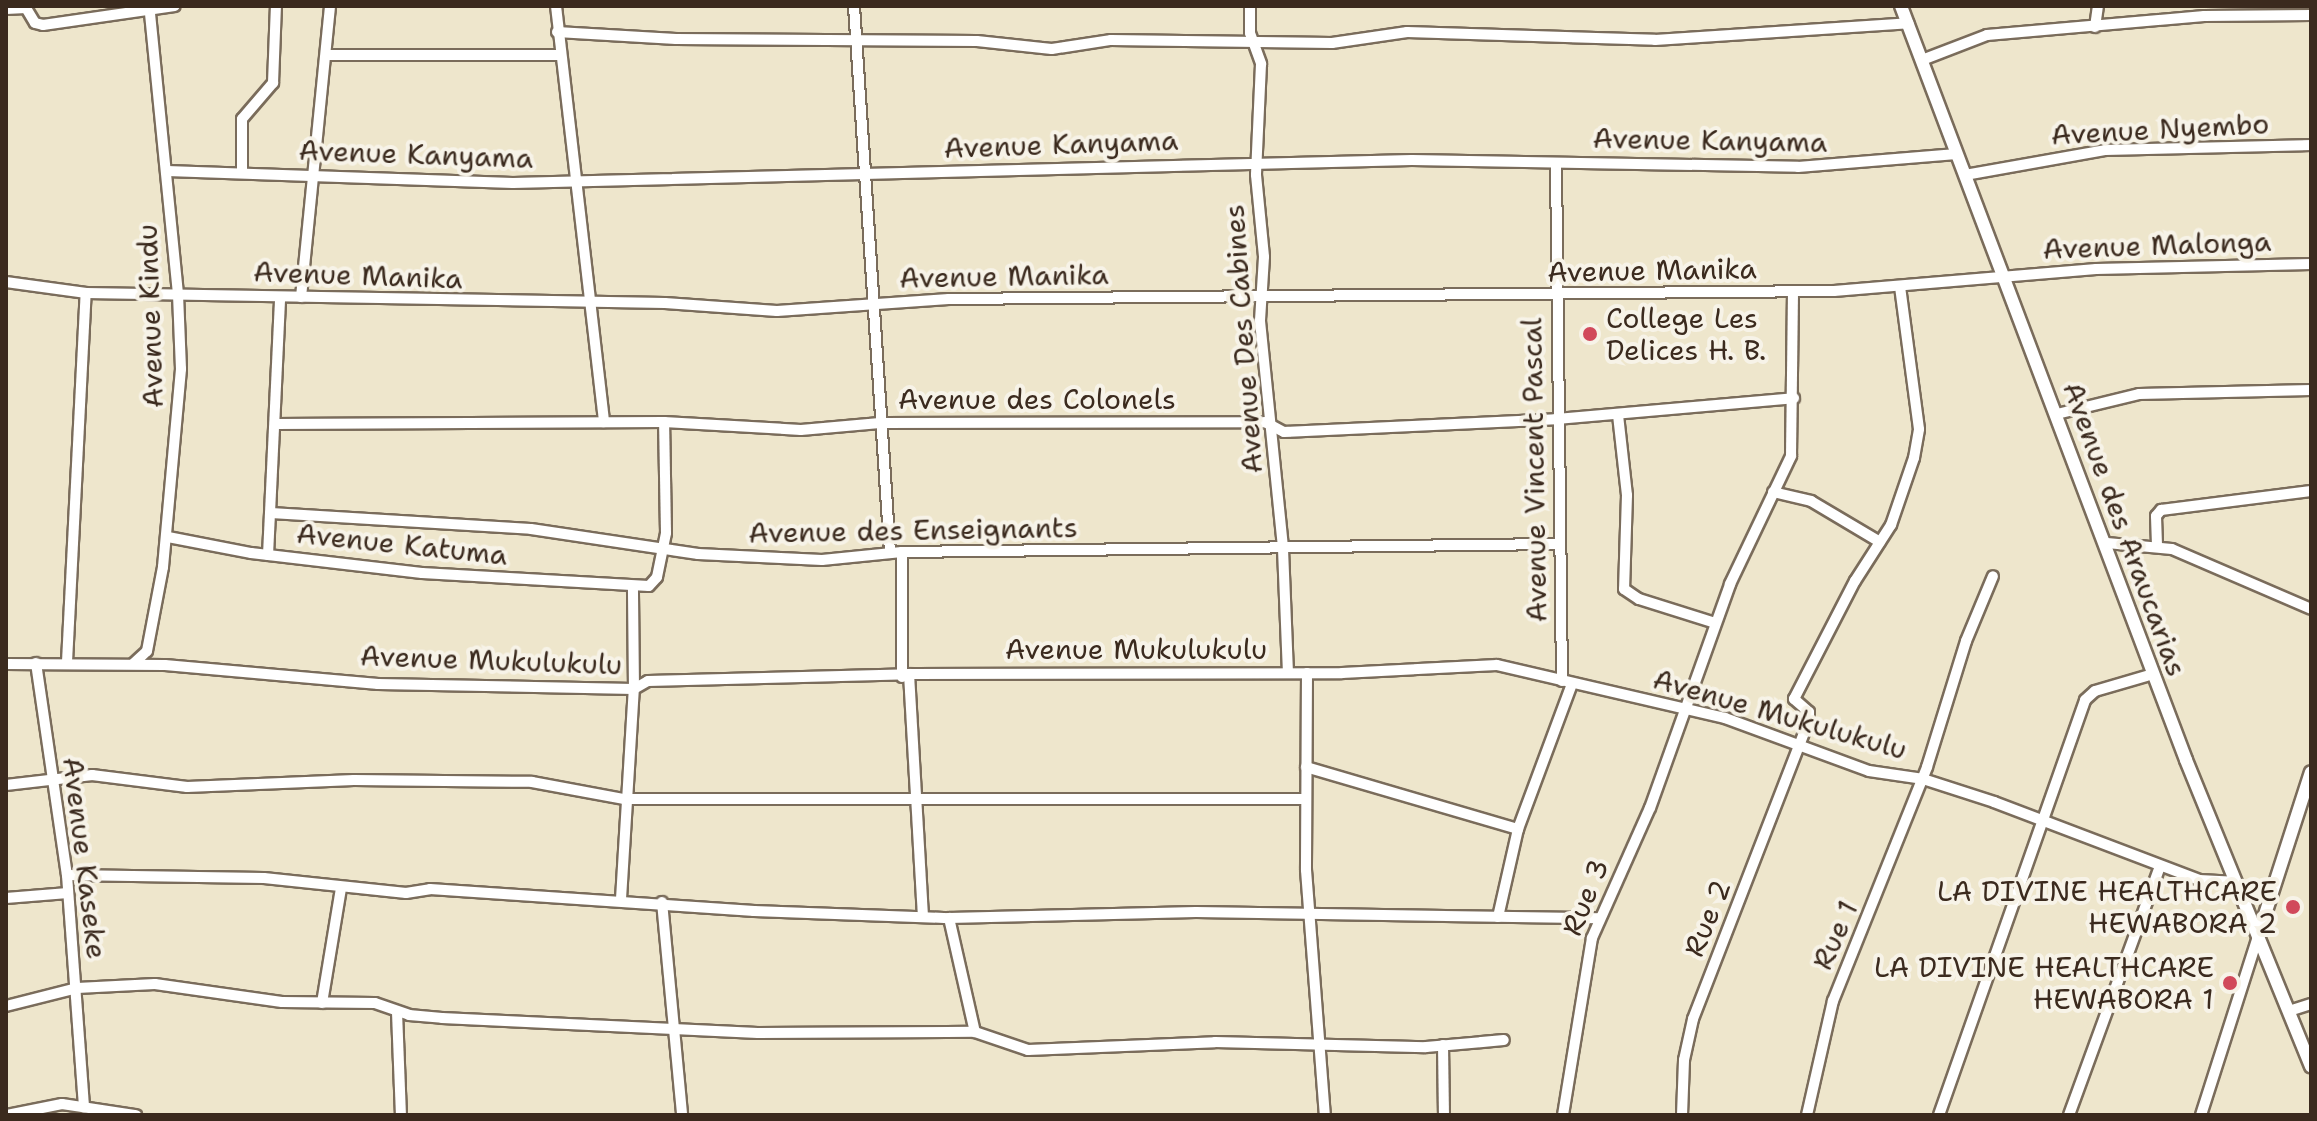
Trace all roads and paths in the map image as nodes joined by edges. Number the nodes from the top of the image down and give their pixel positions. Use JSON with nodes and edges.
{"nodes":[{"id":1,"x":175,"y":6,"type":"edge"},
{"id":2,"x":276,"y":6,"type":"edge"},
{"id":3,"x":330,"y":6,"type":"edge"},
{"id":4,"x":556,"y":6,"type":"edge"},
{"id":5,"x":854,"y":6,"type":"edge"},
{"id":6,"x":1250,"y":6,"type":"edge"},
{"id":7,"x":1901,"y":6,"type":"edge"},
{"id":8,"x":2098,"y":6,"type":"edge"},
{"id":9,"x":26,"y":7,"type":"edge"},
{"id":10,"x":149,"y":7,"type":"edge"},
{"id":11,"x":6,"y":9,"type":"edge"},
{"id":12,"x":2311,"y":15,"type":"edge"},
{"id":13,"x":1908,"y":23,"type":"junction"},
{"id":14,"x":2095,"y":27,"type":"junction"},
{"id":15,"x":557,"y":32,"type":"junction"},
{"id":16,"x":856,"y":41,"type":"junction"},
{"id":17,"x":1255,"y":42,"type":"junction"},
{"id":18,"x":326,"y":55,"type":"junction"},
{"id":19,"x":559,"y":55,"type":"junction"},
{"id":20,"x":1922,"y":60,"type":"junction"},
{"id":21,"x":2311,"y":145,"type":"edge"},
{"id":22,"x":1956,"y":154,"type":"junction"},
{"id":23,"x":1556,"y":163,"type":"junction"},
{"id":24,"x":1256,"y":168,"type":"junction"},
{"id":25,"x":167,"y":171,"type":"junction"},
{"id":26,"x":866,"y":171,"type":"junction"},
{"id":27,"x":242,"y":172,"type":"junction"},
{"id":28,"x":313,"y":175,"type":"junction"},
{"id":29,"x":1965,"y":175,"type":"junction"},
{"id":30,"x":576,"y":182,"type":"junction"},
{"id":31,"x":2311,"y":264,"type":"edge"},
{"id":32,"x":2004,"y":276,"type":"junction"},
{"id":33,"x":6,"y":282,"type":"edge"},
{"id":34,"x":1900,"y":287,"type":"junction"},
{"id":35,"x":1793,"y":291,"type":"junction"},
{"id":36,"x":86,"y":293,"type":"junction"},
{"id":37,"x":178,"y":294,"type":"junction"},
{"id":38,"x":1554,"y":295,"type":"junction"},
{"id":39,"x":1261,"y":296,"type":"junction"},
{"id":40,"x":280,"y":297,"type":"junction"},
{"id":41,"x":301,"y":297,"type":"junction"},
{"id":42,"x":590,"y":304,"type":"junction"},
{"id":43,"x":873,"y":304,"type":"junction"},
{"id":44,"x":2311,"y":390,"type":"edge"},
{"id":45,"x":1794,"y":398,"type":"junction"},
{"id":46,"x":2057,"y":414,"type":"junction"},
{"id":47,"x":1618,"y":415,"type":"junction"},
{"id":48,"x":1556,"y":419,"type":"junction"},
{"id":49,"x":604,"y":422,"type":"junction"},
{"id":50,"x":664,"y":422,"type":"junction"},
{"id":51,"x":880,"y":423,"type":"junction"},
{"id":52,"x":276,"y":424,"type":"junction"},
{"id":53,"x":1271,"y":425,"type":"junction"},
{"id":54,"x":2311,"y":491,"type":"edge"},
{"id":55,"x":1773,"y":492,"type":"junction"},
{"id":56,"x":271,"y":513,"type":"junction"},
{"id":57,"x":168,"y":537,"type":"junction"},
{"id":58,"x":1880,"y":542,"type":"junction"},
{"id":59,"x":2107,"y":543,"type":"junction"},
{"id":60,"x":1558,"y":544,"type":"junction"},
{"id":61,"x":2157,"y":545,"type":"junction"},
{"id":62,"x":663,"y":548,"type":"junction"},
{"id":63,"x":1283,"y":549,"type":"junction"},
{"id":64,"x":902,"y":552,"type":"junction"},
{"id":65,"x":890,"y":553,"type":"junction"},
{"id":66,"x":268,"y":555,"type":"junction"},
{"id":67,"x":1993,"y":576,"type":"dead end"},
{"id":68,"x":633,"y":586,"type":"junction"},
{"id":69,"x":2311,"y":609,"type":"edge"},
{"id":70,"x":1715,"y":623,"type":"junction"},
{"id":71,"x":67,"y":662,"type":"junction"},
{"id":72,"x":36,"y":663,"type":"junction"},
{"id":73,"x":6,"y":664,"type":"edge"},
{"id":74,"x":131,"y":665,"type":"junction"},
{"id":75,"x":1288,"y":672,"type":"junction"},
{"id":76,"x":1307,"y":673,"type":"junction"},
{"id":77,"x":2153,"y":674,"type":"junction"},
{"id":78,"x":906,"y":675,"type":"junction"},
{"id":79,"x":1567,"y":682,"type":"junction"},
{"id":80,"x":634,"y":689,"type":"junction"},
{"id":81,"x":1685,"y":707,"type":"junction"},
{"id":82,"x":1799,"y":744,"type":"junction"},
{"id":83,"x":1306,"y":767,"type":"junction"},
{"id":84,"x":2311,"y":772,"type":"edge"},
{"id":85,"x":53,"y":777,"type":"junction"},
{"id":86,"x":1923,"y":779,"type":"junction"},
{"id":87,"x":6,"y":785,"type":"edge"},
{"id":88,"x":624,"y":799,"type":"junction"},
{"id":89,"x":916,"y":799,"type":"junction"},
{"id":90,"x":1304,"y":799,"type":"junction"},
{"id":91,"x":2045,"y":819,"type":"junction"},
{"id":92,"x":1518,"y":829,"type":"junction"},
{"id":93,"x":2160,"y":867,"type":"junction"},
{"id":94,"x":67,"y":875,"type":"junction"},
{"id":95,"x":2234,"y":882,"type":"junction"},
{"id":96,"x":341,"y":888,"type":"junction"},
{"id":97,"x":68,"y":893,"type":"junction"},
{"id":98,"x":6,"y":898,"type":"edge"},
{"id":99,"x":621,"y":899,"type":"junction"},
{"id":100,"x":662,"y":902,"type":"junction"},
{"id":101,"x":923,"y":916,"type":"junction"},
{"id":102,"x":1312,"y":917,"type":"junction"},
{"id":103,"x":1498,"y":917,"type":"junction"},
{"id":104,"x":949,"y":918,"type":"junction"},
{"id":105,"x":1599,"y":918,"type":"junction"},
{"id":106,"x":2258,"y":936,"type":"junction"},
{"id":107,"x":77,"y":988,"type":"junction"},
{"id":108,"x":322,"y":1003,"type":"junction"},
{"id":109,"x":2311,"y":1004,"type":"edge"},
{"id":110,"x":6,"y":1006,"type":"edge"},
{"id":111,"x":2289,"y":1011,"type":"junction"},
{"id":112,"x":397,"y":1012,"type":"junction"},
{"id":113,"x":677,"y":1027,"type":"junction"},
{"id":114,"x":975,"y":1032,"type":"junction"},
{"id":115,"x":1504,"y":1040,"type":"dead end"},
{"id":116,"x":1443,"y":1045,"type":"junction"},
{"id":117,"x":1322,"y":1046,"type":"junction"},
{"id":118,"x":2311,"y":1066,"type":"edge"},
{"id":119,"x":84,"y":1107,"type":"junction"},
{"id":120,"x":7,"y":1115,"type":"edge"},
{"id":121,"x":136,"y":1115,"type":"edge"},
{"id":122,"x":401,"y":1115,"type":"edge"},
{"id":123,"x":682,"y":1115,"type":"edge"},
{"id":124,"x":1325,"y":1115,"type":"edge"},
{"id":125,"x":1444,"y":1115,"type":"edge"},
{"id":126,"x":1563,"y":1115,"type":"edge"},
{"id":127,"x":1682,"y":1115,"type":"edge"},
{"id":128,"x":1807,"y":1115,"type":"edge"},
{"id":129,"x":1939,"y":1115,"type":"edge"},
{"id":130,"x":2069,"y":1115,"type":"edge"},
{"id":131,"x":2201,"y":1115,"type":"edge"}],
"edges":[{"from":1,"to":10,"type":"street"},
{"from":2,"to":27,"type":"street"},
{"from":3,"to":18,"type":"street"},
{"from":4,"to":15,"type":"street"},
{"from":5,"to":16,"type":"street"},
{"from":6,"to":17,"type":"street","name":"Avenue Des Cabines"},
{"from":7,"to":13,"type":"street","name":"Avenue des Araucarias"},
{"from":8,"to":14,"type":"street"},
{"from":9,"to":10,"type":"street"},
{"from":9,"to":11,"type":"street"},
{"from":10,"to":25,"type":"street","name":"Avenue Kindu"},
{"from":12,"to":14,"type":"street"},
{"from":13,"to":17,"type":"street"},
{"from":13,"to":20,"type":"street","name":"Avenue des Araucarias"},
{"from":14,"to":20,"type":"street"},
{"from":15,"to":16,"type":"street"},
{"from":15,"to":19,"type":"street"},
{"from":16,"to":17,"type":"street"},
{"from":16,"to":26,"type":"street"},
{"from":17,"to":24,"type":"street","name":"Avenue Des Cabines"},
{"from":18,"to":19,"type":"street"},
{"from":18,"to":28,"type":"street"},
{"from":19,"to":30,"type":"street"},
{"from":20,"to":22,"type":"street","name":"Avenue des Araucarias"},
{"from":21,"to":29,"type":"street","name":"Avenue Nyembo"},
{"from":22,"to":23,"type":"street","name":"Avenue Kanyama"},
{"from":22,"to":29,"type":"street","name":"Avenue des Araucarias"},
{"from":23,"to":24,"type":"street","name":"Avenue Kanyama"},
{"from":23,"to":38,"type":"street","name":"Avenue Vincent Pascal"},
{"from":24,"to":26,"type":"street","name":"Avenue Kanyama"},
{"from":24,"to":39,"type":"street","name":"Avenue Des Cabines"},
{"from":25,"to":27,"type":"street","name":"Avenue Kanyama"},
{"from":25,"to":37,"type":"street","name":"Avenue Kindu"},
{"from":26,"to":30,"type":"street","name":"Avenue Kanyama"},
{"from":26,"to":43,"type":"street"},
{"from":27,"to":28,"type":"street","name":"Avenue Kanyama"},
{"from":28,"to":30,"type":"street","name":"Avenue Kanyama"},
{"from":28,"to":41,"type":"street"},
{"from":29,"to":32,"type":"street","name":"Avenue des Araucarias"},
{"from":30,"to":42,"type":"street"},
{"from":31,"to":32,"type":"street","name":"Avenue Malonga"},
{"from":32,"to":34,"type":"street","name":"Avenue Manika"},
{"from":32,"to":46,"type":"street","name":"Avenue des Araucarias"},
{"from":33,"to":36,"type":"street","name":"Avenue Manika"},
{"from":34,"to":35,"type":"street","name":"Avenue Manika"},
{"from":34,"to":58,"type":"street"},
{"from":35,"to":38,"type":"street","name":"Avenue Manika"},
{"from":35,"to":45,"type":"street","name":"Rue 3"},
{"from":36,"to":37,"type":"street","name":"Avenue Manika"},
{"from":36,"to":71,"type":"street"},
{"from":37,"to":40,"type":"street","name":"Avenue Manika"},
{"from":37,"to":57,"type":"street","name":"Avenue Kindu"},
{"from":38,"to":39,"type":"street","name":"Avenue Manika"},
{"from":38,"to":48,"type":"street","name":"Avenue Vincent Pascal"},
{"from":39,"to":43,"type":"street","name":"Avenue Manika"},
{"from":39,"to":53,"type":"street","name":"Avenue Des Cabines"},
{"from":40,"to":41,"type":"street","name":"Avenue Manika"},
{"from":40,"to":52,"type":"street"},
{"from":41,"to":42,"type":"street","name":"Avenue Manika"},
{"from":42,"to":43,"type":"street","name":"Avenue Manika"},
{"from":42,"to":49,"type":"street"},
{"from":43,"to":51,"type":"street"},
{"from":44,"to":46,"type":"street"},
{"from":45,"to":47,"type":"street","name":"Avenue des Colonels"},
{"from":45,"to":55,"type":"street","name":"Rue 3"},
{"from":46,"to":59,"type":"street","name":"Avenue des Araucarias"},
{"from":47,"to":48,"type":"street","name":"Avenue des Colonels"},
{"from":47,"to":70,"type":"street"},
{"from":48,"to":53,"type":"street","name":"Avenue des Colonels"},
{"from":48,"to":60,"type":"street","name":"Avenue Vincent Pascal"},
{"from":49,"to":50,"type":"street","name":"Avenue des Colonels"},
{"from":49,"to":52,"type":"street","name":"Avenue des Colonels"},
{"from":50,"to":51,"type":"street","name":"Avenue des Colonels"},
{"from":50,"to":62,"type":"street"},
{"from":51,"to":53,"type":"street","name":"Avenue des Colonels"},
{"from":51,"to":65,"type":"street"},
{"from":52,"to":56,"type":"street"},
{"from":53,"to":63,"type":"street","name":"Avenue Des Cabines"},
{"from":54,"to":61,"type":"street"},
{"from":55,"to":58,"type":"street"},
{"from":55,"to":70,"type":"street","name":"Rue 3"},
{"from":56,"to":62,"type":"street","name":"Avenue des Enseignants"},
{"from":56,"to":66,"type":"street"},
{"from":57,"to":66,"type":"street","name":"Avenue Katuma"},
{"from":57,"to":74,"type":"street","name":"Avenue Kindu"},
{"from":58,"to":82,"type":"street","name":"Rue 2"},
{"from":59,"to":61,"type":"street"},
{"from":59,"to":77,"type":"street","name":"Avenue des Araucarias"},
{"from":60,"to":63,"type":"street","name":"Avenue des Enseignants"},
{"from":60,"to":79,"type":"street","name":"Avenue Vincent Pascal"},
{"from":61,"to":69,"type":"street"},
{"from":62,"to":65,"type":"street","name":"Avenue des Enseignants"},
{"from":62,"to":68,"type":"street"},
{"from":63,"to":64,"type":"street","name":"Avenue des Enseignants"},
{"from":63,"to":75,"type":"street","name":"Avenue Des Cabines"},
{"from":64,"to":65,"type":"street","name":"Avenue des Enseignants"},
{"from":64,"to":78,"type":"street"},
{"from":66,"to":68,"type":"street","name":"Avenue Katuma"},
{"from":67,"to":86,"type":"street","name":"Rue 1"},
{"from":68,"to":80,"type":"street"},
{"from":70,"to":81,"type":"street","name":"Rue 3"},
{"from":71,"to":72,"type":"street","name":"Avenue Mukulukulu"},
{"from":71,"to":74,"type":"street","name":"Avenue Mukulukulu"},
{"from":72,"to":73,"type":"street","name":"Avenue Mukulukulu"},
{"from":72,"to":85,"type":"street","name":"Avenue Kaseke"},
{"from":74,"to":80,"type":"street","name":"Avenue Mukulukulu"},
{"from":75,"to":76,"type":"street","name":"Avenue Mukulukulu"},
{"from":75,"to":78,"type":"street","name":"Avenue Mukulukulu"},
{"from":76,"to":79,"type":"street","name":"Avenue Mukulukulu"},
{"from":76,"to":83,"type":"street"},
{"from":77,"to":91,"type":"street"},
{"from":77,"to":95,"type":"street","name":"Avenue des Araucarias"},
{"from":78,"to":80,"type":"street","name":"Avenue Mukulukulu"},
{"from":78,"to":89,"type":"street"},
{"from":79,"to":81,"type":"street","name":"Avenue Mukulukulu"},
{"from":79,"to":92,"type":"street"},
{"from":80,"to":88,"type":"street"},
{"from":81,"to":82,"type":"street","name":"Avenue Mukulukulu"},
{"from":81,"to":105,"type":"street","name":"Rue 3"},
{"from":82,"to":86,"type":"street","name":"Avenue Mukulukulu"},
{"from":82,"to":127,"type":"street","name":"Rue 2"},
{"from":83,"to":90,"type":"street"},
{"from":83,"to":92,"type":"street"},
{"from":84,"to":106,"type":"street"},
{"from":85,"to":87,"type":"street"},
{"from":85,"to":88,"type":"street"},
{"from":85,"to":94,"type":"street","name":"Avenue Kaseke"},
{"from":86,"to":91,"type":"street","name":"Avenue Mukulukulu"},
{"from":86,"to":128,"type":"street","name":"Rue 1"},
{"from":88,"to":89,"type":"street"},
{"from":88,"to":99,"type":"street"},
{"from":89,"to":90,"type":"street"},
{"from":89,"to":101,"type":"street"},
{"from":90,"to":102,"type":"street"},
{"from":91,"to":93,"type":"street","name":"Avenue Mukulukulu"},
{"from":91,"to":129,"type":"street"},
{"from":92,"to":103,"type":"street"},
{"from":93,"to":95,"type":"street","name":"Avenue Mukulukulu"},
{"from":93,"to":130,"type":"street"},
{"from":94,"to":96,"type":"street"},
{"from":94,"to":97,"type":"street","name":"Avenue Kaseke"},
{"from":95,"to":106,"type":"street","name":"Avenue des Araucarias"},
{"from":96,"to":99,"type":"street"},
{"from":96,"to":108,"type":"street"},
{"from":97,"to":98,"type":"street"},
{"from":97,"to":107,"type":"street","name":"Avenue Kaseke"},
{"from":99,"to":100,"type":"street"},
{"from":100,"to":101,"type":"street"},
{"from":100,"to":113,"type":"street"},
{"from":101,"to":104,"type":"street"},
{"from":102,"to":103,"type":"street"},
{"from":102,"to":104,"type":"street"},
{"from":102,"to":117,"type":"street"},
{"from":103,"to":105,"type":"street"},
{"from":104,"to":114,"type":"street"},
{"from":105,"to":126,"type":"street","name":"Rue 3"},
{"from":106,"to":111,"type":"street","name":"Avenue des Araucarias"},
{"from":106,"to":131,"type":"street"},
{"from":107,"to":108,"type":"street"},
{"from":107,"to":110,"type":"street"},
{"from":107,"to":119,"type":"street","name":"Avenue Kaseke"},
{"from":108,"to":112,"type":"street"},
{"from":109,"to":111,"type":"street"},
{"from":111,"to":118,"type":"street","name":"Avenue des Araucarias"},
{"from":112,"to":113,"type":"street"},
{"from":112,"to":122,"type":"street"},
{"from":113,"to":114,"type":"street"},
{"from":113,"to":123,"type":"street"},
{"from":114,"to":117,"type":"street"},
{"from":115,"to":116,"type":"street"},
{"from":116,"to":117,"type":"street"},
{"from":116,"to":125,"type":"street"},
{"from":117,"to":124,"type":"street"},
{"from":119,"to":120,"type":"street"},
{"from":119,"to":121,"type":"street"}]}
